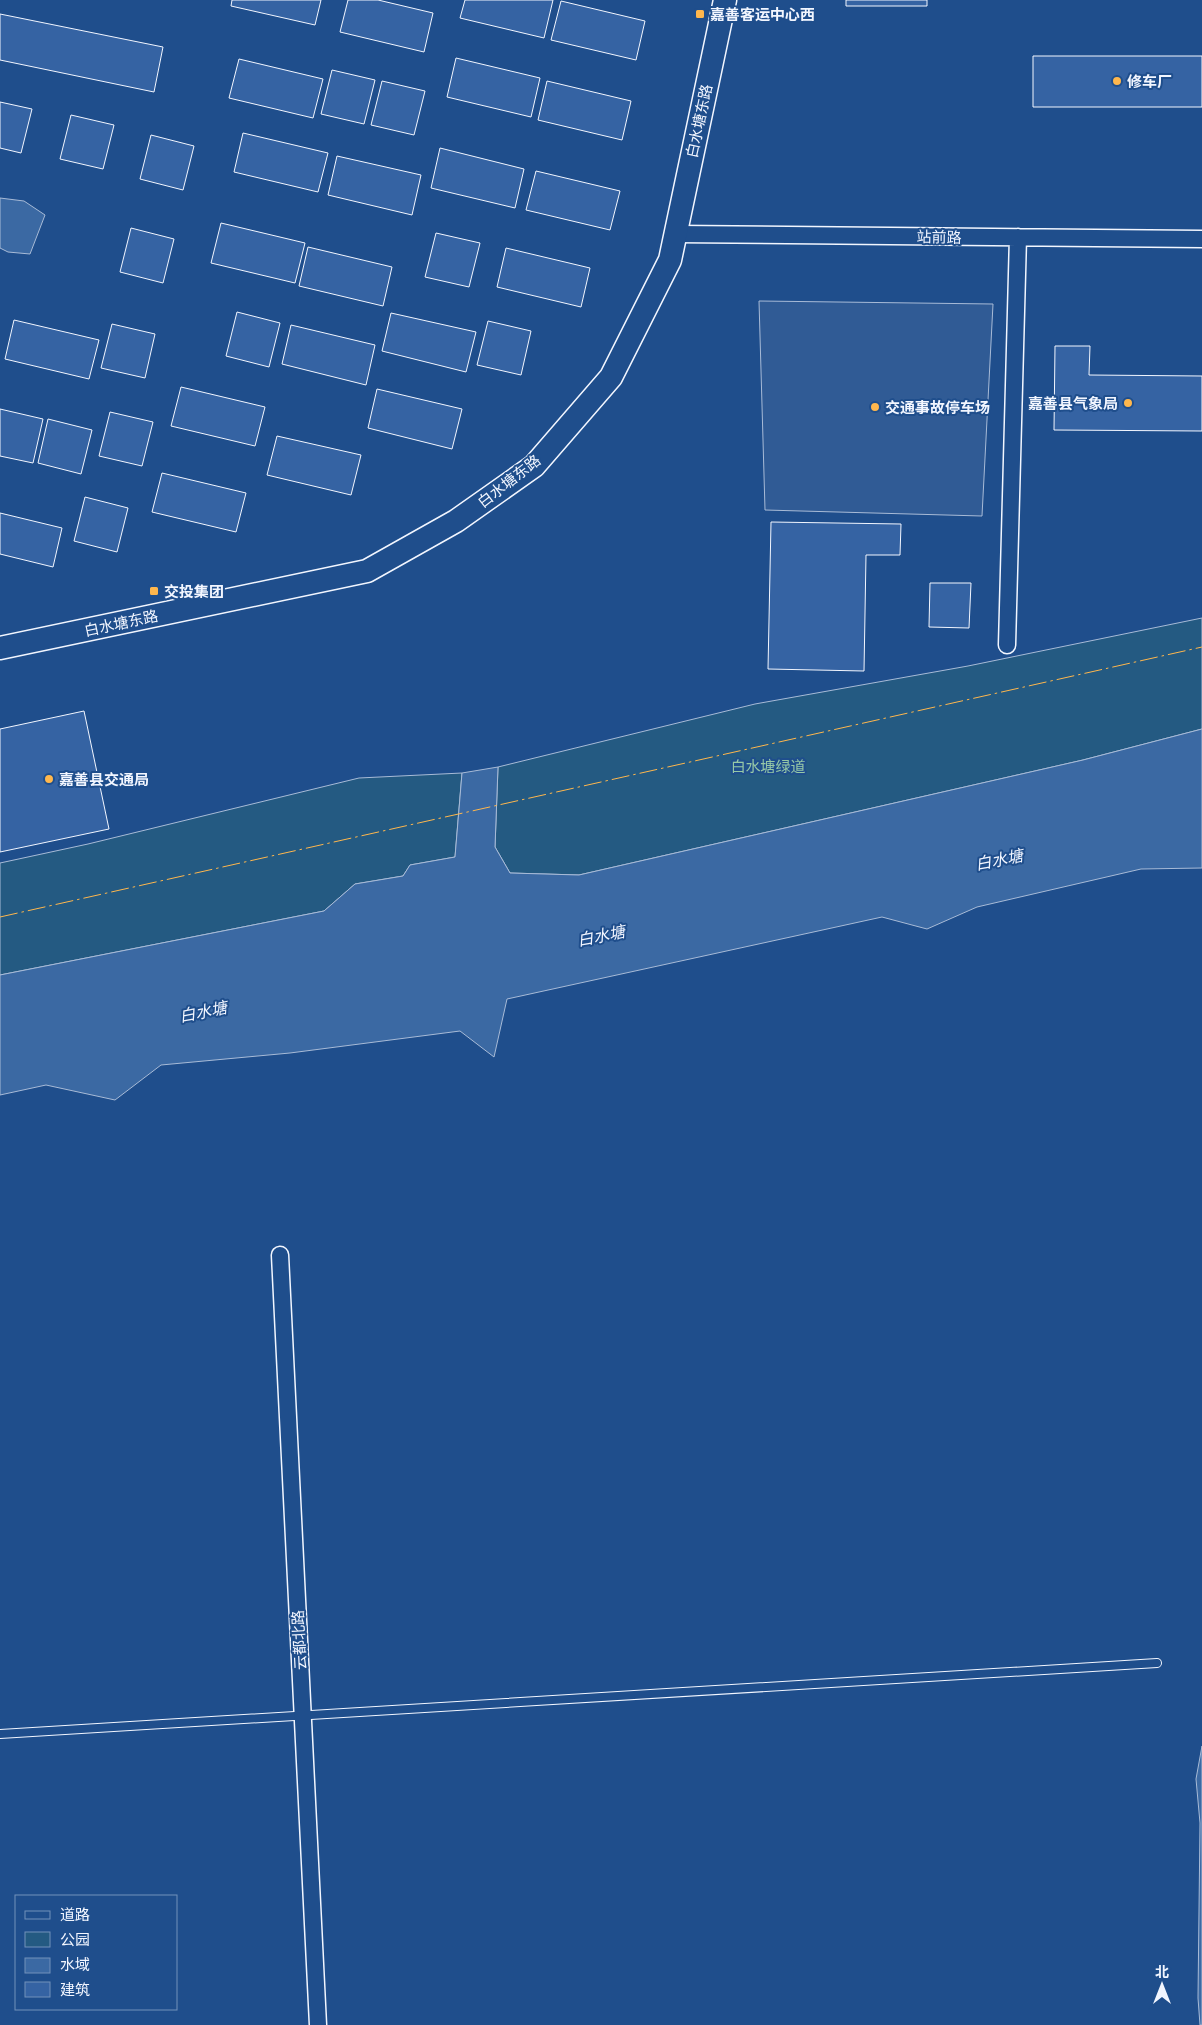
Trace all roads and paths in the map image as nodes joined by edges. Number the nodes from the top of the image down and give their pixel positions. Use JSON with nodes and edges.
{"nodes":[{"id":1,"x":725,"y":0,"type":"edge"},
{"id":2,"x":675,"y":234,"type":"junction"},
{"id":3,"x":1018,"y":237,"type":"junction"},
{"id":4,"x":1202,"y":239,"type":"edge"},
{"id":5,"x":1006,"y":645,"type":"dead end"},
{"id":6,"x":0,"y":648,"type":"edge"},
{"id":7,"x":280,"y":1255,"type":"dead end"},
{"id":8,"x":1156,"y":1663,"type":"dead end"},
{"id":9,"x":302,"y":1714,"type":"junction"},
{"id":10,"x":0,"y":1734,"type":"edge"},
{"id":11,"x":318,"y":2025,"type":"edge"}],
"edges":[{"from":1,"to":2,"type":"street","name":"白水塘东路"},
{"from":2,"to":3,"type":"street","name":"站前路"},
{"from":2,"to":6,"type":"street","name":"白水塘东路"},
{"from":3,"to":4,"type":"street","name":"站前路"},
{"from":3,"to":5,"type":"street"},
{"from":7,"to":9,"type":"street","name":"云都北路"},
{"from":8,"to":9,"type":"lane"},
{"from":9,"to":10,"type":"lane"},
{"from":9,"to":11,"type":"street","name":"云都北路"}]}
